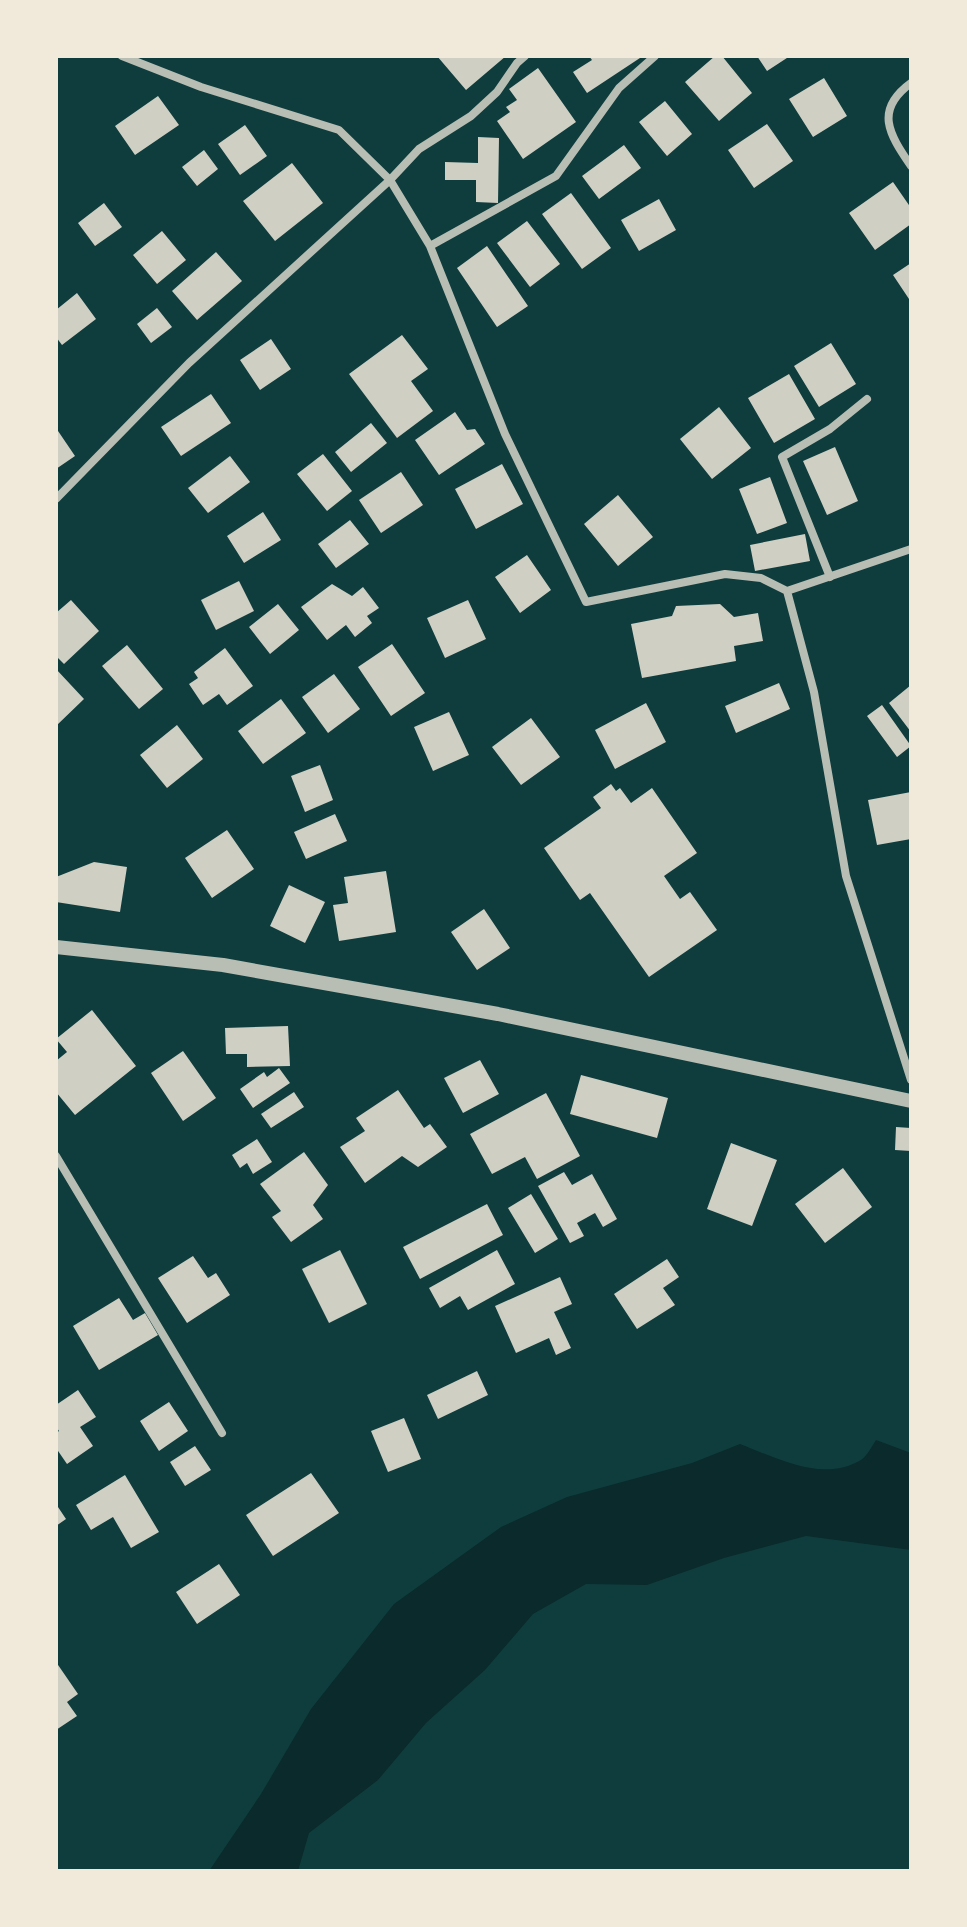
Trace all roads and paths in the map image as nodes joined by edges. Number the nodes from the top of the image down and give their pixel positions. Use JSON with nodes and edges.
{"nodes":[{"id":1,"x":122,"y":56,"type":"edge"},
{"id":2,"x":525,"y":56,"type":"edge"},
{"id":3,"x":655,"y":56,"type":"edge"},
{"id":4,"x":911,"y":83,"type":"edge"},
{"id":5,"x":911,"y":166,"type":"edge"},
{"id":6,"x":390,"y":180,"type":"junction"},
{"id":7,"x":430,"y":246,"type":"junction"},
{"id":8,"x":867,"y":399,"type":"dead end"},
{"id":9,"x":56,"y":499,"type":"edge"},
{"id":10,"x":911,"y":549,"type":"edge"},
{"id":11,"x":830,"y":577,"type":"junction"},
{"id":12,"x":787,"y":591,"type":"junction"},
{"id":13,"x":56,"y":947,"type":"edge"},
{"id":14,"x":911,"y":1080,"type":"edge"},
{"id":15,"x":911,"y":1101,"type":"edge"},
{"id":16,"x":56,"y":1156,"type":"edge"},
{"id":17,"x":222,"y":1433,"type":"dead end"}],
"edges":[{"from":1,"to":6,"type":"street"},
{"from":2,"to":6,"type":"street"},
{"from":3,"to":7,"type":"street"},
{"from":4,"to":5,"type":"street"},
{"from":6,"to":7,"type":"street"},
{"from":6,"to":9,"type":"street"},
{"from":7,"to":12,"type":"street"},
{"from":8,"to":11,"type":"street"},
{"from":10,"to":11,"type":"street"},
{"from":11,"to":12,"type":"street"},
{"from":12,"to":14,"type":"street"},
{"from":13,"to":15,"type":"street"},
{"from":16,"to":17,"type":"street"}]}
